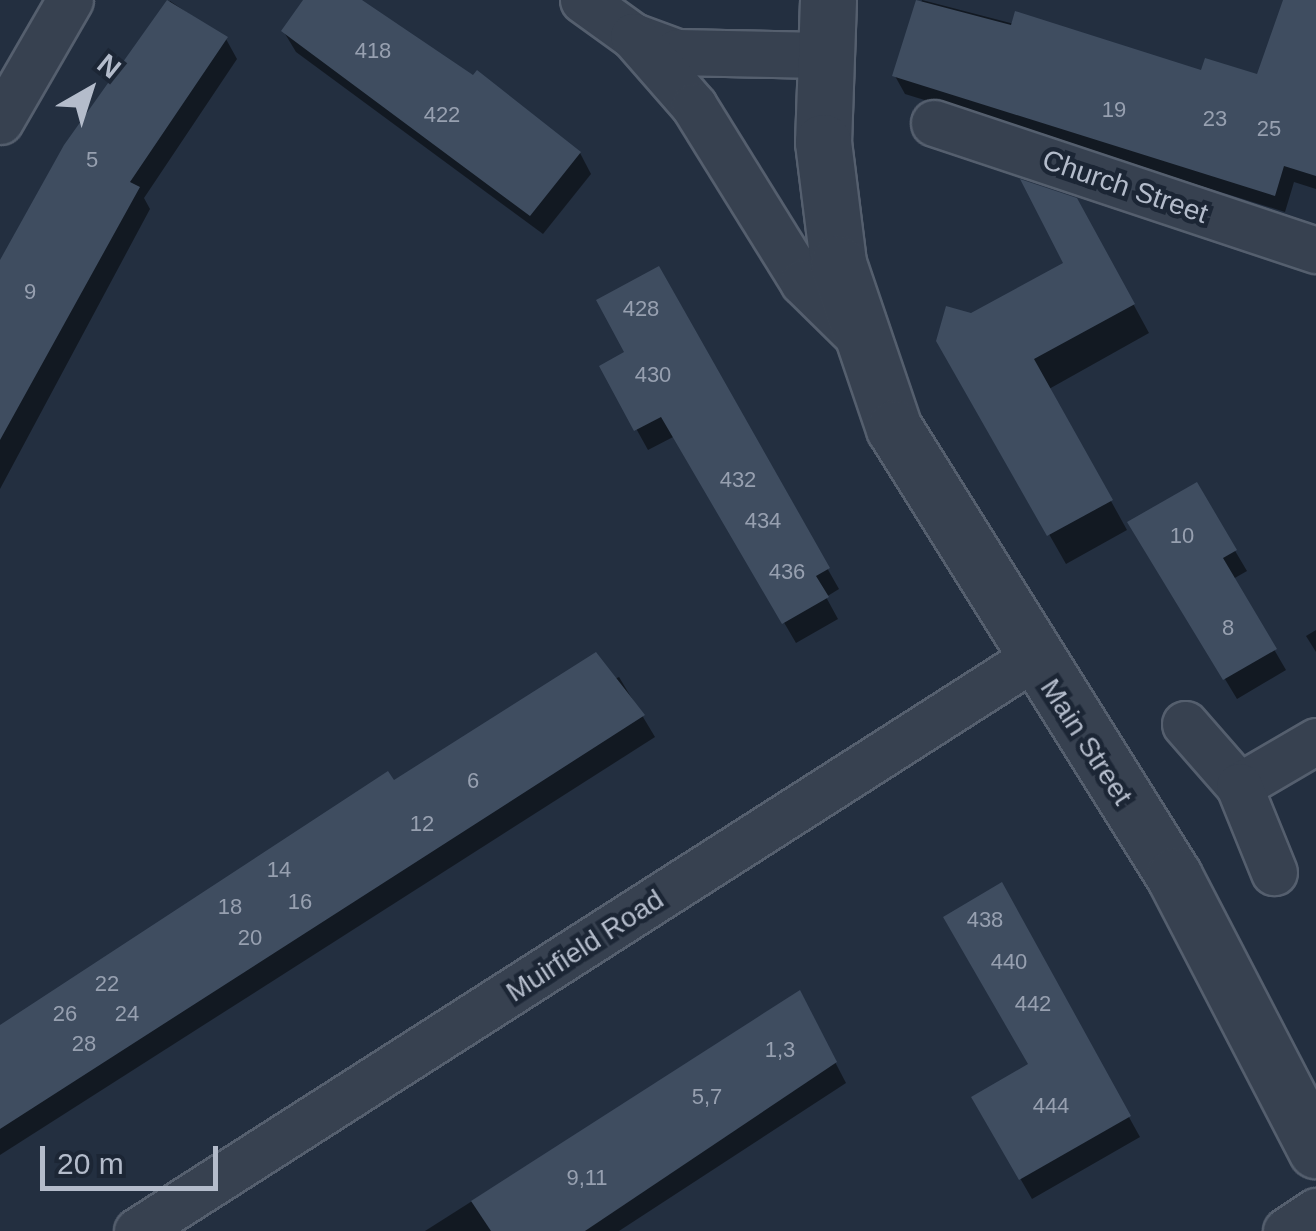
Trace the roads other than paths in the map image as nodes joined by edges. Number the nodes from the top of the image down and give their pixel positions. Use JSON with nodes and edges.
{"nodes":[{"id":1,"x":70,"y":0,"type":"edge"},
{"id":2,"x":583,"y":0,"type":"edge"},
{"id":3,"x":828,"y":0,"type":"edge"},
{"id":4,"x":632,"y":36,"type":"junction"},
{"id":5,"x":821,"y":54,"type":"junction"},
{"id":6,"x":0,"y":121,"type":"edge"},
{"id":7,"x":934,"y":123,"type":"dead end"},
{"id":8,"x":1316,"y":250,"type":"edge"},
{"id":9,"x":856,"y":334,"type":"junction"},
{"id":10,"x":1031,"y":659,"type":"junction"},
{"id":11,"x":1185,"y":724,"type":"dead end"},
{"id":12,"x":1316,"y":741,"type":"edge"},
{"id":13,"x":1239,"y":786,"type":"junction"},
{"id":14,"x":1274,"y":872,"type":"dead end"},
{"id":15,"x":1316,"y":1150,"type":"edge"},
{"id":16,"x":1316,"y":1212,"type":"edge"},
{"id":17,"x":137,"y":1231,"type":"edge"},
{"id":18,"x":1286,"y":1231,"type":"edge"}],
"edges":[{"from":1,"to":6,"type":"street"},
{"from":2,"to":4,"type":"street","name":"Main Street"},
{"from":3,"to":5,"type":"street"},
{"from":4,"to":5,"type":"street","name":"Main Street"},
{"from":4,"to":9,"type":"street","name":"Main Street"},
{"from":5,"to":9,"type":"street","name":"Main Street"},
{"from":7,"to":8,"type":"street","name":"Church Street"},
{"from":9,"to":10,"type":"street","name":"Main Street"},
{"from":10,"to":15,"type":"street","name":"Main Street"},
{"from":10,"to":17,"type":"street","name":"Muirfield Road"},
{"from":11,"to":13,"type":"street"},
{"from":12,"to":13,"type":"street"},
{"from":13,"to":14,"type":"street"},
{"from":16,"to":18,"type":"street"}]}
